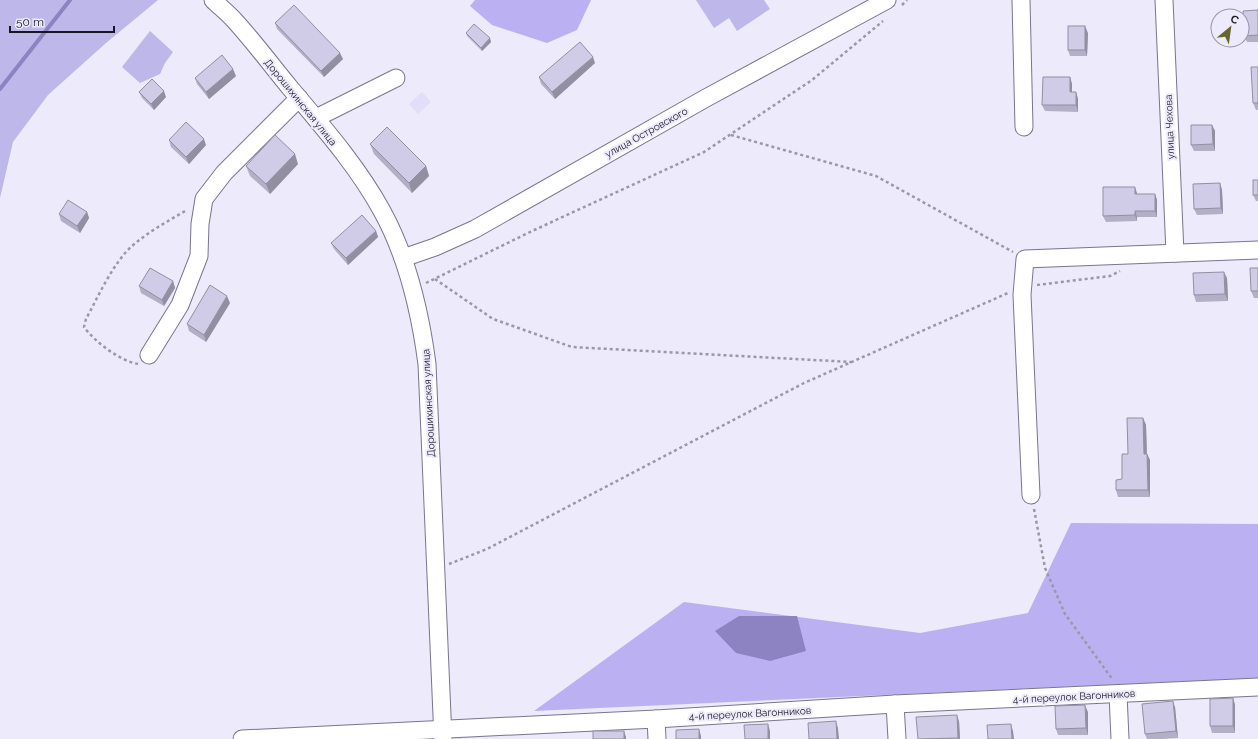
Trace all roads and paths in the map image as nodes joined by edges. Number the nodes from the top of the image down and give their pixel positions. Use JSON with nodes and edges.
{"nodes":[{"id":1,"x":213,"y":0,"type":"edge"},
{"id":2,"x":907,"y":0,"type":"edge"},
{"id":3,"x":1020,"y":0,"type":"edge"},
{"id":4,"x":1164,"y":0,"type":"edge"},
{"id":5,"x":894,"y":2,"type":"edge"},
{"id":6,"x":884,"y":20,"type":"dead end"},
{"id":7,"x":396,"y":78,"type":"dead end"},
{"id":8,"x":299,"y":98,"type":"junction"},
{"id":9,"x":316,"y":118,"type":"junction"},
{"id":10,"x":1024,"y":127,"type":"dead end"},
{"id":11,"x":731,"y":135,"type":"junction"},
{"id":12,"x":204,"y":199,"type":"junction"},
{"id":13,"x":1258,"y":250,"type":"edge"},
{"id":14,"x":1175,"y":253,"type":"junction"},
{"id":15,"x":403,"y":258,"type":"junction"},
{"id":16,"x":1026,"y":259,"type":"junction"},
{"id":17,"x":1125,"y":269,"type":"dead end"},
{"id":18,"x":435,"y":278,"type":"junction"},
{"id":19,"x":1023,"y":286,"type":"junction"},
{"id":20,"x":412,"y":289,"type":"junction"},
{"id":21,"x":149,"y":355,"type":"joint"},
{"id":22,"x":852,"y":362,"type":"junction"},
{"id":23,"x":1031,"y":495,"type":"joint"},
{"id":24,"x":436,"y":569,"type":"junction"},
{"id":25,"x":1258,"y":687,"type":"edge"},
{"id":26,"x":1118,"y":694,"type":"junction"},
{"id":27,"x":895,"y":704,"type":"junction"},
{"id":28,"x":656,"y":719,"type":"junction"},
{"id":29,"x":443,"y":734,"type":"edge"},
{"id":30,"x":242,"y":739,"type":"edge"},
{"id":31,"x":657,"y":739,"type":"edge"},
{"id":32,"x":897,"y":739,"type":"edge"},
{"id":33,"x":1120,"y":739,"type":"edge"}],
"edges":[{"from":1,"to":8,"type":"street","name":"Дорошихинская улица"},
{"from":2,"to":5,"type":"path"},
{"from":3,"to":10,"type":"street"},
{"from":4,"to":14,"type":"street","name":"улица Чехова"},
{"from":5,"to":15,"type":"street","name":"улица Островского"},
{"from":6,"to":11,"type":"path"},
{"from":7,"to":9,"type":"street"},
{"from":8,"to":9,"type":"street","name":"Дорошихинская улица"},
{"from":8,"to":12,"type":"street"},
{"from":9,"to":15,"type":"street","name":"Дорошихинская улица"},
{"from":11,"to":16,"type":"path"},
{"from":11,"to":18,"type":"path"},
{"from":12,"to":21,"type":"street"},
{"from":12,"to":21,"type":"path"},
{"from":13,"to":14,"type":"street"},
{"from":14,"to":16,"type":"street"},
{"from":15,"to":20,"type":"street","name":"Дорошихинская улица"},
{"from":16,"to":19,"type":"street"},
{"from":17,"to":19,"type":"path"},
{"from":18,"to":20,"type":"path"},
{"from":18,"to":22,"type":"path"},
{"from":19,"to":22,"type":"path"},
{"from":19,"to":23,"type":"street"},
{"from":20,"to":24,"type":"street","name":"Дорошихинская улица"},
{"from":22,"to":24,"type":"path"},
{"from":23,"to":26,"type":"path"},
{"from":24,"to":29,"type":"street","name":"Дорошихинская улица"},
{"from":25,"to":26,"type":"street","name":"4-й переулок Вагонников"},
{"from":26,"to":27,"type":"street","name":"4-й переулок Вагонников"},
{"from":26,"to":33,"type":"street"},
{"from":27,"to":28,"type":"street","name":"4-й переулок Вагонников"},
{"from":27,"to":32,"type":"street"},
{"from":28,"to":29,"type":"street","name":"4-й переулок Вагонников"},
{"from":28,"to":31,"type":"street"},
{"from":29,"to":30,"type":"street","name":"4-й переулок Вагонников"}]}
